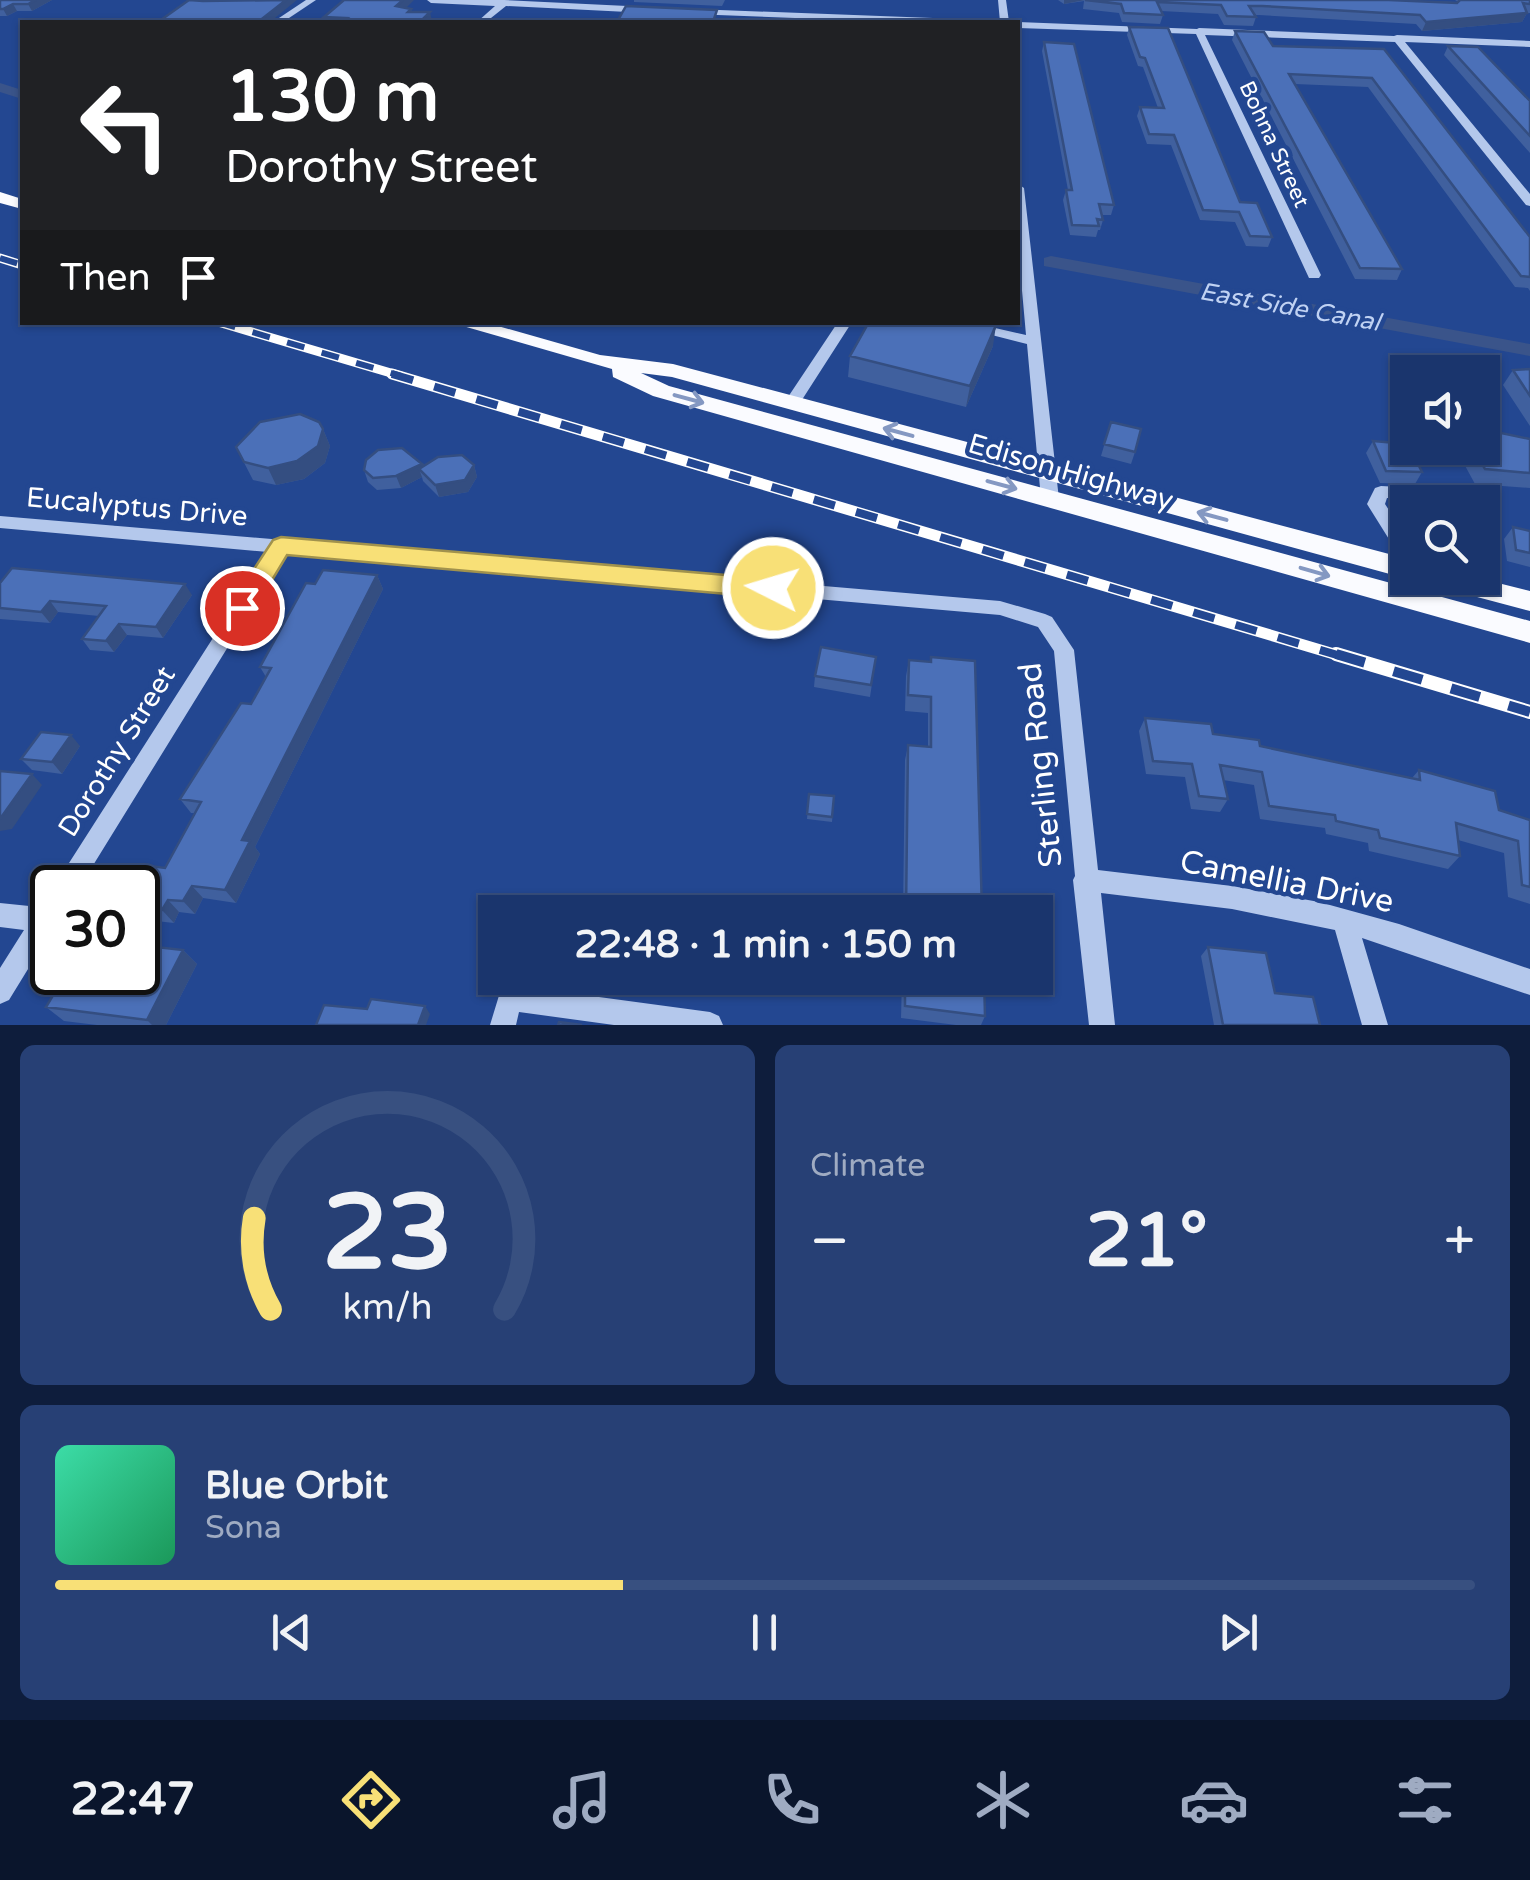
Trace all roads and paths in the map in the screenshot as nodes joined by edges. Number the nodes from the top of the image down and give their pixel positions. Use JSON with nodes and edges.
{"nodes":[{"id":1,"x":312,"y":0,"type":"edge"},
{"id":2,"x":432,"y":0,"type":"edge"},
{"id":3,"x":504,"y":4,"type":"junction"},
{"id":4,"x":665,"y":10,"type":"edge"},
{"id":5,"x":684,"y":11,"type":"edge"},
{"id":6,"x":281,"y":20,"type":"edge"},
{"id":7,"x":483,"y":20,"type":"edge"},
{"id":8,"x":909,"y":20,"type":"edge"},
{"id":9,"x":1020,"y":25,"type":"edge"},
{"id":10,"x":1199,"y":31,"type":"junction"},
{"id":11,"x":1397,"y":38,"type":"junction"},
{"id":12,"x":1530,"y":44,"type":"edge"},
{"id":13,"x":1530,"y":202,"type":"edge"},
{"id":14,"x":1020,"y":212,"type":"edge"},
{"id":15,"x":1314,"y":275,"type":"dead end"},
{"id":16,"x":469,"y":325,"type":"edge"},
{"id":17,"x":843,"y":325,"type":"edge"},
{"id":18,"x":961,"y":325,"type":"edge"},
{"id":19,"x":1031,"y":341,"type":"junction"},
{"id":20,"x":599,"y":361,"type":"junction"},
{"id":21,"x":792,"y":403,"type":"junction"},
{"id":22,"x":1046,"y":472,"type":"junction"},
{"id":23,"x":1390,"y":492,"type":"edge"},
{"id":24,"x":1050,"y":499,"type":"junction"},
{"id":25,"x":0,"y":522,"type":"edge"},
{"id":26,"x":1390,"y":526,"type":"edge"},
{"id":27,"x":281,"y":546,"type":"junction"},
{"id":28,"x":1390,"y":563,"type":"edge"},
{"id":29,"x":1500,"y":593,"type":"edge"},
{"id":30,"x":1530,"y":601,"type":"edge"},
{"id":31,"x":1045,"y":622,"type":"joint"},
{"id":32,"x":1530,"y":632,"type":"edge"},
{"id":33,"x":80,"y":865,"type":"edge"},
{"id":34,"x":1085,"y":880,"type":"junction"},
{"id":35,"x":30,"y":914,"type":"edge"},
{"id":36,"x":0,"y":915,"type":"edge"},
{"id":37,"x":1345,"y":921,"type":"junction"},
{"id":38,"x":30,"y":944,"type":"edge"},
{"id":39,"x":1530,"y":982,"type":"edge"},
{"id":40,"x":0,"y":991,"type":"edge"},
{"id":41,"x":502,"y":1025,"type":"edge"},
{"id":42,"x":710,"y":1025,"type":"edge"},
{"id":43,"x":1102,"y":1025,"type":"edge"},
{"id":44,"x":1375,"y":1025,"type":"edge"}],
"edges":[{"from":1,"to":6,"type":"street"},
{"from":2,"to":3,"type":"street"},
{"from":3,"to":4,"type":"street"},
{"from":3,"to":7,"type":"street"},
{"from":5,"to":8,"type":"street"},
{"from":9,"to":10,"type":"street"},
{"from":10,"to":11,"type":"street"},
{"from":10,"to":15,"type":"street","name":"Bohna Street"},
{"from":11,"to":12,"type":"street"},
{"from":11,"to":13,"type":"street"},
{"from":14,"to":19,"type":"street"},
{"from":16,"to":20,"type":"main road","name":"Edison Highway"},
{"from":17,"to":21,"type":"street"},
{"from":18,"to":19,"type":"street"},
{"from":19,"to":22,"type":"street"},
{"from":20,"to":21,"type":"main road","name":"Edison Highway"},
{"from":20,"to":24,"type":"main road","name":"Edison Highway","one_way":true},
{"from":22,"to":21,"type":"main road","name":"Edison Highway","one_way":true},
{"from":22,"to":24,"type":"street"},
{"from":28,"to":22,"type":"main road","name":"Edison Highway","one_way":true},
{"from":23,"to":26,"type":"street"},
{"from":24,"to":32,"type":"main road","name":"Edison Highway","one_way":true},
{"from":25,"to":27,"type":"street","name":"Eucalyptus Drive"},
{"from":27,"to":31,"type":"street","name":"Eucalyptus Drive"},
{"from":27,"to":33,"type":"street","name":"Dorothy Street"},
{"from":29,"to":30,"type":"main road"},
{"from":31,"to":34,"type":"street","name":"Sterling Road"},
{"from":34,"to":37,"type":"street","name":"Camellia Drive"},
{"from":34,"to":43,"type":"street","name":"Sterling Road"},
{"from":35,"to":36,"type":"street"},
{"from":37,"to":39,"type":"street","name":"Camellia Drive"},
{"from":37,"to":44,"type":"street"},
{"from":38,"to":40,"type":"street"},
{"from":41,"to":42,"type":"street"}]}
